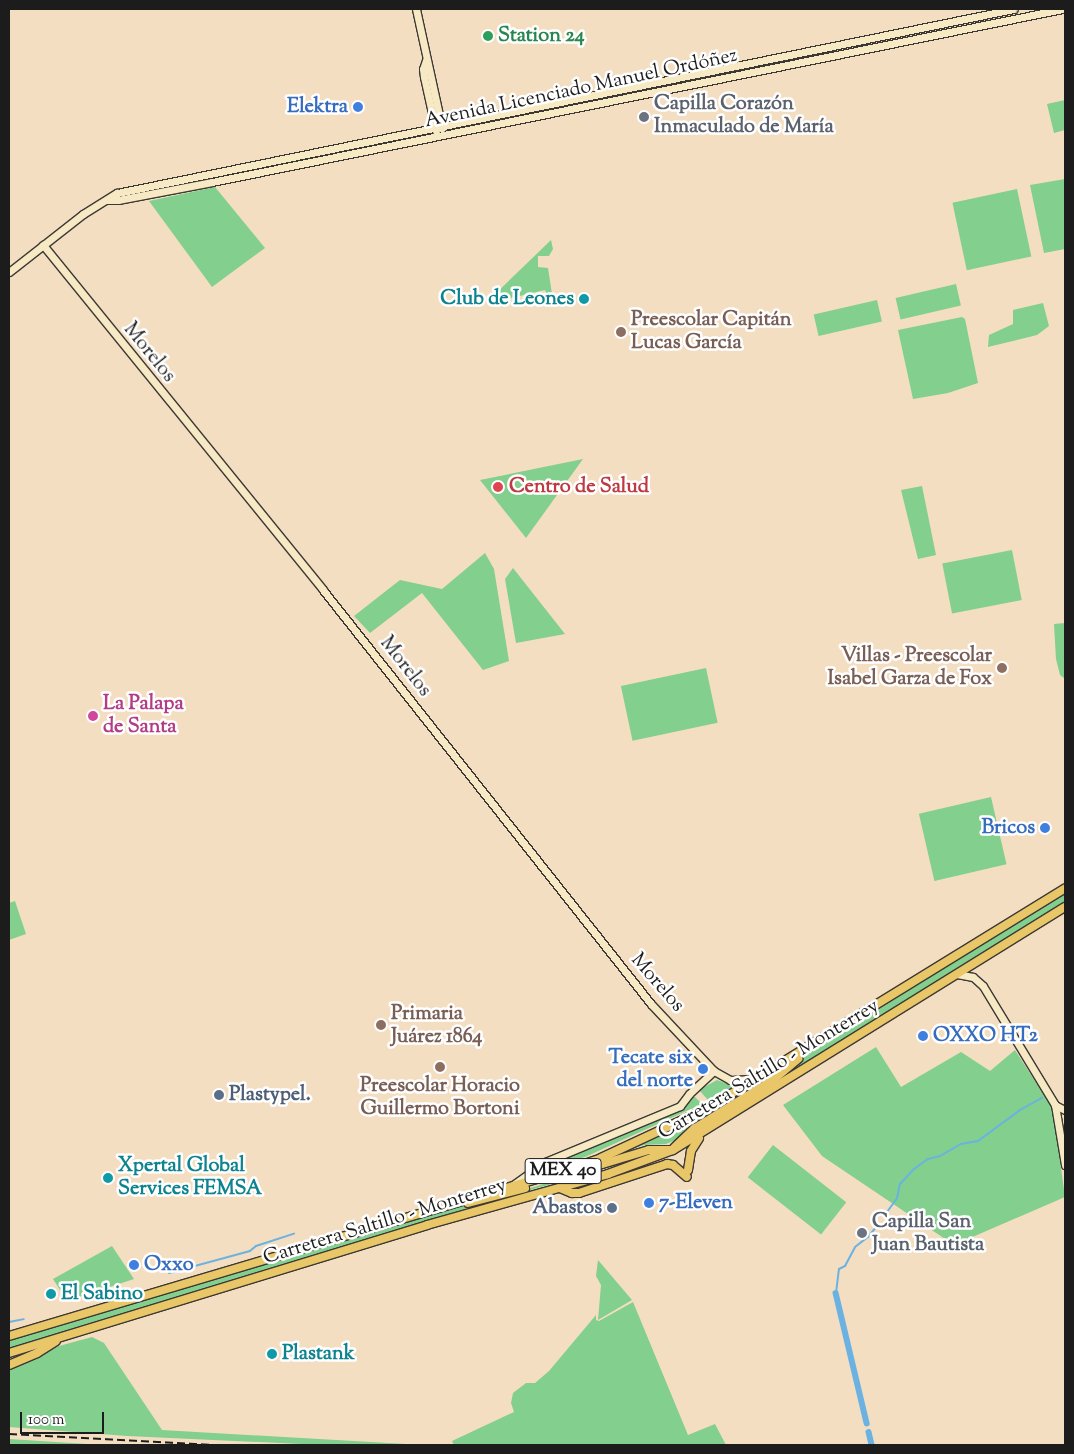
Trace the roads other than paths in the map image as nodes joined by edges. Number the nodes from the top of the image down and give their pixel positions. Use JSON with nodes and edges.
{"nodes":[{"id":1,"x":416,"y":9,"type":"edge"},
{"id":2,"x":1013,"y":9,"type":"edge"},
{"id":3,"x":1062,"y":9,"type":"edge"},
{"id":4,"x":548,"y":104,"type":"junction"},
{"id":5,"x":517,"y":110,"type":"junction"},
{"id":6,"x":524,"y":118,"type":"junction"},
{"id":7,"x":499,"y":123,"type":"junction"},
{"id":8,"x":438,"y":126,"type":"junction"},
{"id":9,"x":440,"y":135,"type":"junction"},
{"id":10,"x":107,"y":200,"type":"junction"},
{"id":11,"x":43,"y":245,"type":"junction"},
{"id":12,"x":9,"y":272,"type":"edge"},
{"id":13,"x":1065,"y":888,"type":"edge"},
{"id":14,"x":1065,"y":907,"type":"edge"},
{"id":15,"x":957,"y":974,"type":"junction"},
{"id":16,"x":804,"y":1051,"type":"junction"},
{"id":17,"x":714,"y":1071,"type":"junction"},
{"id":18,"x":758,"y":1078,"type":"junction"},
{"id":19,"x":1055,"y":1105,"type":"junction"},
{"id":20,"x":1065,"y":1110,"type":"edge"},
{"id":21,"x":1065,"y":1116,"type":"edge"},
{"id":22,"x":1058,"y":1125,"type":"junction"},
{"id":23,"x":703,"y":1133,"type":"junction"},
{"id":24,"x":673,"y":1150,"type":"junction"},
{"id":25,"x":1065,"y":1165,"type":"edge"},
{"id":26,"x":510,"y":1186,"type":"junction"},
{"id":27,"x":560,"y":1188,"type":"junction"},
{"id":28,"x":442,"y":1206,"type":"junction"},
{"id":29,"x":9,"y":1336,"type":"edge"},
{"id":30,"x":63,"y":1337,"type":"junction"},
{"id":31,"x":9,"y":1353,"type":"edge"},
{"id":32,"x":9,"y":1365,"type":"edge"}],
"edges":[{"from":1,"to":8,"type":"main road"},
{"from":2,"to":4,"type":"main road","name":"Avenida Licenciado Manuel Ordóñez"},
{"from":3,"to":6,"type":"main road","name":"Avenida Licenciado Manuel Ordóñez"},
{"from":4,"to":5,"type":"main road","name":"Avenida Licenciado Manuel Ordóñez"},
{"from":4,"to":6,"type":"main road"},
{"from":5,"to":6,"type":"main road"},
{"from":5,"to":7,"type":"main road"},
{"from":5,"to":8,"type":"main road","name":"Avenida Licenciado Manuel Ordóñez"},
{"from":6,"to":7,"type":"main road","name":"Avenida Licenciado Manuel Ordóñez"},
{"from":7,"to":9,"type":"main road","name":"Avenida Licenciado Manuel Ordóñez"},
{"from":8,"to":9,"type":"main road"},
{"from":8,"to":10,"type":"main road","name":"Avenida Licenciado Manuel Ordóñez"},
{"from":9,"to":10,"type":"main road","name":"Avenida Licenciado Manuel Ordóñez"},
{"from":10,"to":11,"type":"main road","name":"Avenida Licenciado Manuel Ordóñez"},
{"from":11,"to":12,"type":"main road","name":"Avenida Licenciado Manuel Ordóñez"},
{"from":11,"to":17,"type":"main road","name":"Morelos"},
{"from":13,"to":16,"type":"main road","name":"Carretera Saltillo - Monterrey","number":"MEX 40"},
{"from":14,"to":15,"type":"main road","name":"Carretera Saltillo - Monterrey","number":"MEX 40"},
{"from":15,"to":19,"type":"main road"},
{"from":15,"to":23,"type":"main road","name":"Carretera Saltillo - Monterrey","number":"MEX 40"},
{"from":16,"to":18,"type":"main road","name":"Carretera Saltillo - Monterrey","number":"MEX 40"},
{"from":16,"to":24,"type":"main road"},
{"from":17,"to":18,"type":"main road","name":"Morelos"},
{"from":17,"to":26,"type":"main road"},
{"from":18,"to":26,"type":"main road","name":"Carretera Saltillo - Monterrey","number":"MEX 40"},
{"from":19,"to":20,"type":"main road"},
{"from":19,"to":22,"type":"main road"},
{"from":21,"to":22,"type":"main road"},
{"from":22,"to":25,"type":"main road"},
{"from":23,"to":24,"type":"main road","name":"Carretera Saltillo - Monterrey","number":"MEX 40"},
{"from":23,"to":27,"type":"main road"},
{"from":24,"to":27,"type":"main road","name":"Carretera Saltillo - Monterrey","number":"MEX 40"},
{"from":24,"to":28,"type":"main road"},
{"from":26,"to":28,"type":"main road","name":"Carretera Saltillo - Monterrey","number":"MEX 40"},
{"from":27,"to":30,"type":"main road","name":"Carretera Saltillo - Monterrey","number":"MEX 40"},
{"from":28,"to":29,"type":"main road","name":"Carretera Saltillo - Monterrey","number":"MEX 40"},
{"from":30,"to":31,"type":"main road","name":"Carretera Saltillo - Monterrey","number":"MEX 40"},
{"from":30,"to":32,"type":"main road"}]}
